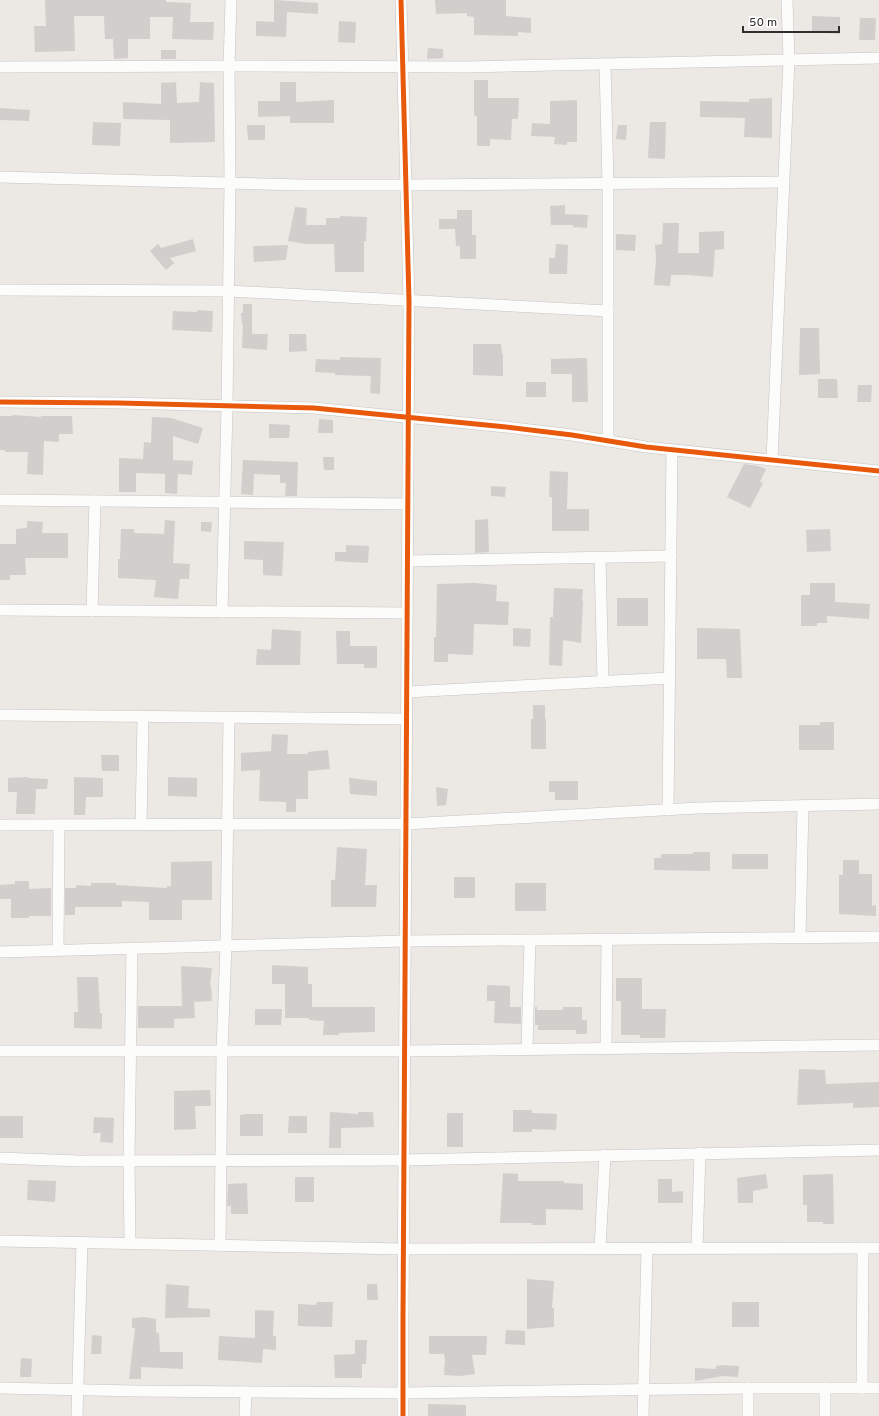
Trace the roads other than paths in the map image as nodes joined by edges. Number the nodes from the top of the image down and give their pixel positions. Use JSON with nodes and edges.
{"nodes":[{"id":1,"x":231,"y":0,"type":"edge"},
{"id":2,"x":401,"y":0,"type":"edge"},
{"id":3,"x":787,"y":0,"type":"edge"},
{"id":4,"x":879,"y":58,"type":"edge"},
{"id":5,"x":789,"y":60,"type":"junction"},
{"id":6,"x":606,"y":64,"type":"junction"},
{"id":7,"x":229,"y":66,"type":"junction"},
{"id":8,"x":0,"y":67,"type":"edge"},
{"id":9,"x":403,"y":67,"type":"junction"},
{"id":10,"x":0,"y":177,"type":"edge"},
{"id":11,"x":784,"y":182,"type":"junction"},
{"id":12,"x":230,"y":183,"type":"junction"},
{"id":13,"x":608,"y":183,"type":"junction"},
{"id":14,"x":406,"y":185,"type":"junction"},
{"id":15,"x":0,"y":290,"type":"edge"},
{"id":16,"x":229,"y":291,"type":"junction"},
{"id":17,"x":409,"y":301,"type":"junction"},
{"id":18,"x":608,"y":311,"type":"junction"},
{"id":19,"x":0,"y":402,"type":"edge"},
{"id":20,"x":227,"y":406,"type":"junction"},
{"id":21,"x":409,"y":417,"type":"junction"},
{"id":22,"x":608,"y":441,"type":"junction"},
{"id":23,"x":672,"y":450,"type":"junction"},
{"id":24,"x":772,"y":460,"type":"junction"},
{"id":25,"x":879,"y":471,"type":"edge"},
{"id":26,"x":0,"y":500,"type":"edge"},
{"id":27,"x":95,"y":501,"type":"junction"},
{"id":28,"x":225,"y":502,"type":"junction"},
{"id":29,"x":408,"y":504,"type":"junction"},
{"id":30,"x":671,"y":556,"type":"junction"},
{"id":31,"x":600,"y":557,"type":"junction"},
{"id":32,"x":408,"y":561,"type":"junction"},
{"id":33,"x":0,"y":610,"type":"edge"},
{"id":34,"x":92,"y":611,"type":"junction"},
{"id":35,"x":222,"y":612,"type":"junction"},
{"id":36,"x":407,"y":613,"type":"junction"},
{"id":37,"x":670,"y":678,"type":"junction"},
{"id":38,"x":603,"y":682,"type":"junction"},
{"id":39,"x":407,"y":692,"type":"junction"},
{"id":40,"x":0,"y":715,"type":"edge"},
{"id":41,"x":143,"y":717,"type":"junction"},
{"id":42,"x":229,"y":717,"type":"junction"},
{"id":43,"x":407,"y":719,"type":"junction"},
{"id":44,"x":879,"y":804,"type":"edge"},
{"id":45,"x":803,"y":806,"type":"junction"},
{"id":46,"x":668,"y":810,"type":"junction"},
{"id":47,"x":228,"y":824,"type":"junction"},
{"id":48,"x":406,"y":824,"type":"junction"},
{"id":49,"x":0,"y":825,"type":"edge"},
{"id":50,"x":59,"y":825,"type":"junction"},
{"id":51,"x":141,"y":825,"type":"junction"},
{"id":52,"x":879,"y":937,"type":"edge"},
{"id":53,"x":800,"y":938,"type":"junction"},
{"id":54,"x":608,"y":939,"type":"junction"},
{"id":55,"x":530,"y":940,"type":"junction"},
{"id":56,"x":405,"y":941,"type":"junction"},
{"id":57,"x":226,"y":946,"type":"junction"},
{"id":58,"x":132,"y":948,"type":"junction"},
{"id":59,"x":58,"y":950,"type":"junction"},
{"id":60,"x":0,"y":952,"type":"edge"},
{"id":61,"x":879,"y":1045,"type":"edge"},
{"id":62,"x":606,"y":1048,"type":"junction"},
{"id":63,"x":527,"y":1049,"type":"junction"},
{"id":64,"x":0,"y":1051,"type":"edge"},
{"id":65,"x":131,"y":1051,"type":"junction"},
{"id":66,"x":222,"y":1051,"type":"junction"},
{"id":67,"x":405,"y":1051,"type":"junction"},
{"id":68,"x":879,"y":1150,"type":"edge"},
{"id":69,"x":700,"y":1153,"type":"junction"},
{"id":70,"x":605,"y":1155,"type":"junction"},
{"id":71,"x":0,"y":1158,"type":"edge"},
{"id":72,"x":221,"y":1160,"type":"junction"},
{"id":73,"x":404,"y":1160,"type":"junction"},
{"id":74,"x":129,"y":1161,"type":"junction"},
{"id":75,"x":0,"y":1241,"type":"edge"},
{"id":76,"x":82,"y":1242,"type":"junction"},
{"id":77,"x":130,"y":1243,"type":"junction"},
{"id":78,"x":220,"y":1245,"type":"junction"},
{"id":79,"x":600,"y":1248,"type":"junction"},
{"id":80,"x":647,"y":1248,"type":"junction"},
{"id":81,"x":697,"y":1248,"type":"junction"},
{"id":82,"x":863,"y":1248,"type":"junction"},
{"id":83,"x":879,"y":1248,"type":"edge"},
{"id":84,"x":403,"y":1249,"type":"junction"},
{"id":85,"x":0,"y":1388,"type":"edge"},
{"id":86,"x":748,"y":1388,"type":"junction"},
{"id":87,"x":825,"y":1388,"type":"junction"},
{"id":88,"x":862,"y":1388,"type":"junction"},
{"id":89,"x":879,"y":1388,"type":"edge"},
{"id":90,"x":78,"y":1390,"type":"junction"},
{"id":91,"x":644,"y":1390,"type":"junction"},
{"id":92,"x":246,"y":1392,"type":"junction"},
{"id":93,"x":403,"y":1393,"type":"junction"},
{"id":94,"x":77,"y":1416,"type":"edge"},
{"id":95,"x":245,"y":1416,"type":"edge"},
{"id":96,"x":403,"y":1416,"type":"edge"},
{"id":97,"x":643,"y":1416,"type":"edge"},
{"id":98,"x":748,"y":1416,"type":"edge"},
{"id":99,"x":825,"y":1416,"type":"edge"}],
"edges":[{"from":1,"to":7,"type":"street"},
{"from":2,"to":9,"type":"street"},
{"from":3,"to":5,"type":"street"},
{"from":4,"to":5,"type":"street"},
{"from":5,"to":6,"type":"street"},
{"from":5,"to":11,"type":"street"},
{"from":6,"to":9,"type":"street"},
{"from":6,"to":13,"type":"street"},
{"from":7,"to":8,"type":"street"},
{"from":7,"to":9,"type":"street"},
{"from":7,"to":12,"type":"street"},
{"from":9,"to":14,"type":"street"},
{"from":10,"to":12,"type":"street"},
{"from":11,"to":13,"type":"street"},
{"from":11,"to":24,"type":"street"},
{"from":12,"to":14,"type":"street"},
{"from":12,"to":16,"type":"street"},
{"from":13,"to":14,"type":"street"},
{"from":13,"to":18,"type":"street"},
{"from":14,"to":17,"type":"street"},
{"from":15,"to":16,"type":"street"},
{"from":16,"to":17,"type":"street"},
{"from":16,"to":20,"type":"street"},
{"from":17,"to":18,"type":"street"},
{"from":17,"to":21,"type":"street"},
{"from":18,"to":22,"type":"street"},
{"from":19,"to":20,"type":"street"},
{"from":20,"to":21,"type":"street"},
{"from":20,"to":28,"type":"street"},
{"from":21,"to":22,"type":"street"},
{"from":21,"to":29,"type":"street"},
{"from":22,"to":23,"type":"street"},
{"from":23,"to":24,"type":"street"},
{"from":23,"to":30,"type":"street"},
{"from":24,"to":25,"type":"street"},
{"from":26,"to":27,"type":"street"},
{"from":27,"to":28,"type":"street"},
{"from":27,"to":34,"type":"street"},
{"from":28,"to":29,"type":"street"},
{"from":28,"to":35,"type":"street"},
{"from":29,"to":32,"type":"street"},
{"from":30,"to":31,"type":"street"},
{"from":30,"to":37,"type":"street"},
{"from":31,"to":32,"type":"street"},
{"from":31,"to":38,"type":"street"},
{"from":32,"to":36,"type":"street"},
{"from":33,"to":34,"type":"street"},
{"from":34,"to":35,"type":"street"},
{"from":35,"to":36,"type":"street"},
{"from":36,"to":39,"type":"street"},
{"from":37,"to":38,"type":"street"},
{"from":37,"to":46,"type":"street"},
{"from":38,"to":39,"type":"street"},
{"from":39,"to":43,"type":"street"},
{"from":40,"to":41,"type":"street"},
{"from":41,"to":42,"type":"street"},
{"from":41,"to":51,"type":"street"},
{"from":42,"to":43,"type":"street"},
{"from":42,"to":47,"type":"street"},
{"from":43,"to":48,"type":"street"},
{"from":44,"to":45,"type":"street"},
{"from":45,"to":46,"type":"street"},
{"from":45,"to":53,"type":"street"},
{"from":46,"to":48,"type":"street"},
{"from":47,"to":48,"type":"street"},
{"from":47,"to":51,"type":"street"},
{"from":47,"to":57,"type":"street"},
{"from":48,"to":56,"type":"street"},
{"from":49,"to":50,"type":"street"},
{"from":50,"to":51,"type":"street"},
{"from":50,"to":59,"type":"street"},
{"from":52,"to":53,"type":"street"},
{"from":53,"to":54,"type":"street"},
{"from":54,"to":55,"type":"street"},
{"from":54,"to":62,"type":"street"},
{"from":55,"to":56,"type":"street"},
{"from":55,"to":63,"type":"street"},
{"from":56,"to":57,"type":"street"},
{"from":56,"to":67,"type":"street"},
{"from":57,"to":58,"type":"street"},
{"from":57,"to":66,"type":"street"},
{"from":58,"to":59,"type":"street"},
{"from":58,"to":65,"type":"street"},
{"from":59,"to":60,"type":"street"},
{"from":61,"to":62,"type":"street"},
{"from":62,"to":63,"type":"street"},
{"from":63,"to":67,"type":"street"},
{"from":64,"to":65,"type":"street"},
{"from":65,"to":66,"type":"street"},
{"from":65,"to":74,"type":"street"},
{"from":66,"to":67,"type":"street"},
{"from":66,"to":72,"type":"street"},
{"from":67,"to":73,"type":"street"},
{"from":68,"to":69,"type":"street"},
{"from":69,"to":70,"type":"street"},
{"from":69,"to":81,"type":"street"},
{"from":70,"to":73,"type":"street"},
{"from":70,"to":79,"type":"street"},
{"from":71,"to":74,"type":"street"},
{"from":72,"to":73,"type":"street"},
{"from":72,"to":74,"type":"street"},
{"from":72,"to":78,"type":"street"},
{"from":73,"to":84,"type":"street"},
{"from":74,"to":77,"type":"street"},
{"from":75,"to":76,"type":"street"},
{"from":76,"to":77,"type":"street"},
{"from":76,"to":90,"type":"street"},
{"from":77,"to":78,"type":"street"},
{"from":78,"to":84,"type":"street"},
{"from":79,"to":80,"type":"street"},
{"from":79,"to":84,"type":"street"},
{"from":80,"to":81,"type":"street"},
{"from":80,"to":91,"type":"street"},
{"from":81,"to":82,"type":"street"},
{"from":82,"to":83,"type":"street"},
{"from":82,"to":88,"type":"street"},
{"from":84,"to":93,"type":"street"},
{"from":85,"to":90,"type":"street"},
{"from":86,"to":87,"type":"street"},
{"from":86,"to":91,"type":"street"},
{"from":86,"to":98,"type":"street"},
{"from":87,"to":88,"type":"street"},
{"from":87,"to":99,"type":"street"},
{"from":88,"to":89,"type":"street"},
{"from":90,"to":92,"type":"street"},
{"from":90,"to":94,"type":"street"},
{"from":91,"to":93,"type":"street"},
{"from":91,"to":97,"type":"street"},
{"from":92,"to":93,"type":"street"},
{"from":92,"to":95,"type":"street"},
{"from":93,"to":96,"type":"street"}]}
